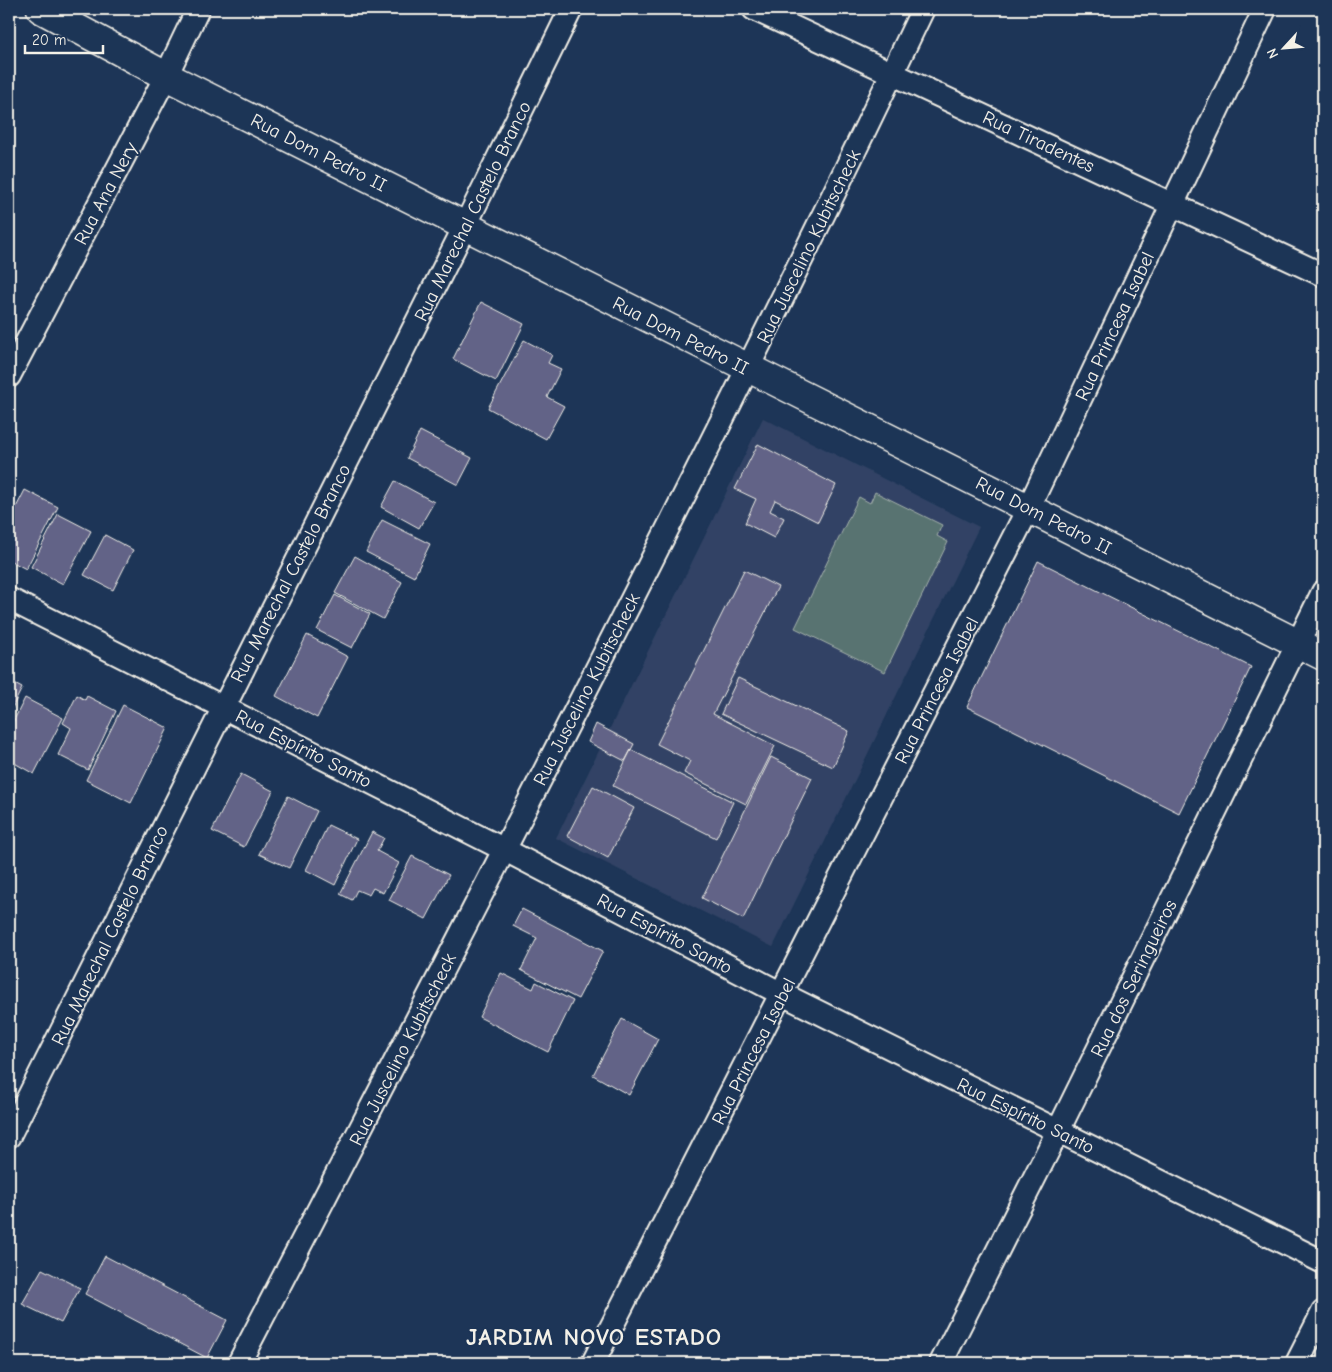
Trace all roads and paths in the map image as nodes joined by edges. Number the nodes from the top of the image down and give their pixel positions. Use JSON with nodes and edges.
{"nodes":[{"id":1,"x":40,"y":9,"type":"edge"},
{"id":2,"x":198,"y":9,"type":"edge"},
{"id":3,"x":571,"y":9,"type":"edge"},
{"id":4,"x":754,"y":9,"type":"edge"},
{"id":5,"x":923,"y":9,"type":"edge"},
{"id":6,"x":1265,"y":9,"type":"edge"},
{"id":7,"x":893,"y":72,"type":"junction"},
{"id":8,"x":166,"y":76,"type":"junction"},
{"id":9,"x":1172,"y":204,"type":"junction"},
{"id":10,"x":465,"y":226,"type":"junction"},
{"id":11,"x":1323,"y":275,"type":"edge"},
{"id":12,"x":748,"y":369,"type":"junction"},
{"id":13,"x":9,"y":376,"type":"edge"},
{"id":14,"x":1028,"y":507,"type":"junction"},
{"id":15,"x":1323,"y":592,"type":"edge"},
{"id":16,"x":9,"y":599,"type":"edge"},
{"id":17,"x":1298,"y":643,"type":"junction"},
{"id":18,"x":1323,"y":656,"type":"edge"},
{"id":19,"x":222,"y":707,"type":"junction"},
{"id":20,"x":505,"y":850,"type":"junction"},
{"id":21,"x":782,"y":994,"type":"junction"},
{"id":22,"x":1058,"y":1132,"type":"junction"},
{"id":23,"x":9,"y":1136,"type":"edge"},
{"id":24,"x":1323,"y":1262,"type":"edge"},
{"id":25,"x":1323,"y":1312,"type":"edge"},
{"id":26,"x":239,"y":1363,"type":"edge"},
{"id":27,"x":593,"y":1363,"type":"edge"},
{"id":28,"x":940,"y":1363,"type":"edge"},
{"id":29,"x":1297,"y":1363,"type":"edge"}],
"edges":[{"from":1,"to":8,"type":"street","name":"Rua Dom Pedro II"},
{"from":2,"to":8,"type":"street","name":"Rua Ana Nery"},
{"from":3,"to":10,"type":"street","name":"Rua Marechal Castelo Branco"},
{"from":4,"to":7,"type":"street","name":"Rua Tiradentes"},
{"from":5,"to":7,"type":"street","name":"Rua Juscelino Kubitscheck"},
{"from":6,"to":9,"type":"street","name":"Rua Princesa Isabel"},
{"from":7,"to":9,"type":"street","name":"Rua Tiradentes"},
{"from":7,"to":12,"type":"street","name":"Rua Juscelino Kubitscheck"},
{"from":8,"to":10,"type":"street","name":"Rua Dom Pedro II"},
{"from":8,"to":13,"type":"street","name":"Rua Ana Nery"},
{"from":9,"to":11,"type":"street","name":"Rua Tiradentes"},
{"from":9,"to":14,"type":"street","name":"Rua Princesa Isabel"},
{"from":10,"to":12,"type":"street","name":"Rua Dom Pedro II"},
{"from":10,"to":19,"type":"street","name":"Rua Marechal Castelo Branco"},
{"from":12,"to":14,"type":"street","name":"Rua Dom Pedro II"},
{"from":12,"to":20,"type":"street","name":"Rua Juscelino Kubitscheck"},
{"from":14,"to":17,"type":"street","name":"Rua Dom Pedro II"},
{"from":14,"to":21,"type":"street","name":"Rua Princesa Isabel"},
{"from":15,"to":17,"type":"street","name":"Rua dos Seringueiros"},
{"from":16,"to":19,"type":"street","name":"Rua Espírito Santo"},
{"from":17,"to":18,"type":"street","name":"Rua Dom Pedro II"},
{"from":17,"to":22,"type":"street","name":"Rua dos Seringueiros"},
{"from":19,"to":20,"type":"street","name":"Rua Espírito Santo"},
{"from":19,"to":23,"type":"street","name":"Rua Marechal Castelo Branco"},
{"from":20,"to":21,"type":"street","name":"Rua Espírito Santo"},
{"from":20,"to":26,"type":"street","name":"Rua Juscelino Kubitscheck"},
{"from":21,"to":22,"type":"street","name":"Rua Espírito Santo"},
{"from":21,"to":27,"type":"street","name":"Rua Princesa Isabel"},
{"from":22,"to":24,"type":"street","name":"Rua Espírito Santo"},
{"from":22,"to":28,"type":"street","name":"Rua dos Seringueiros"},
{"from":25,"to":29,"type":"street"}]}
